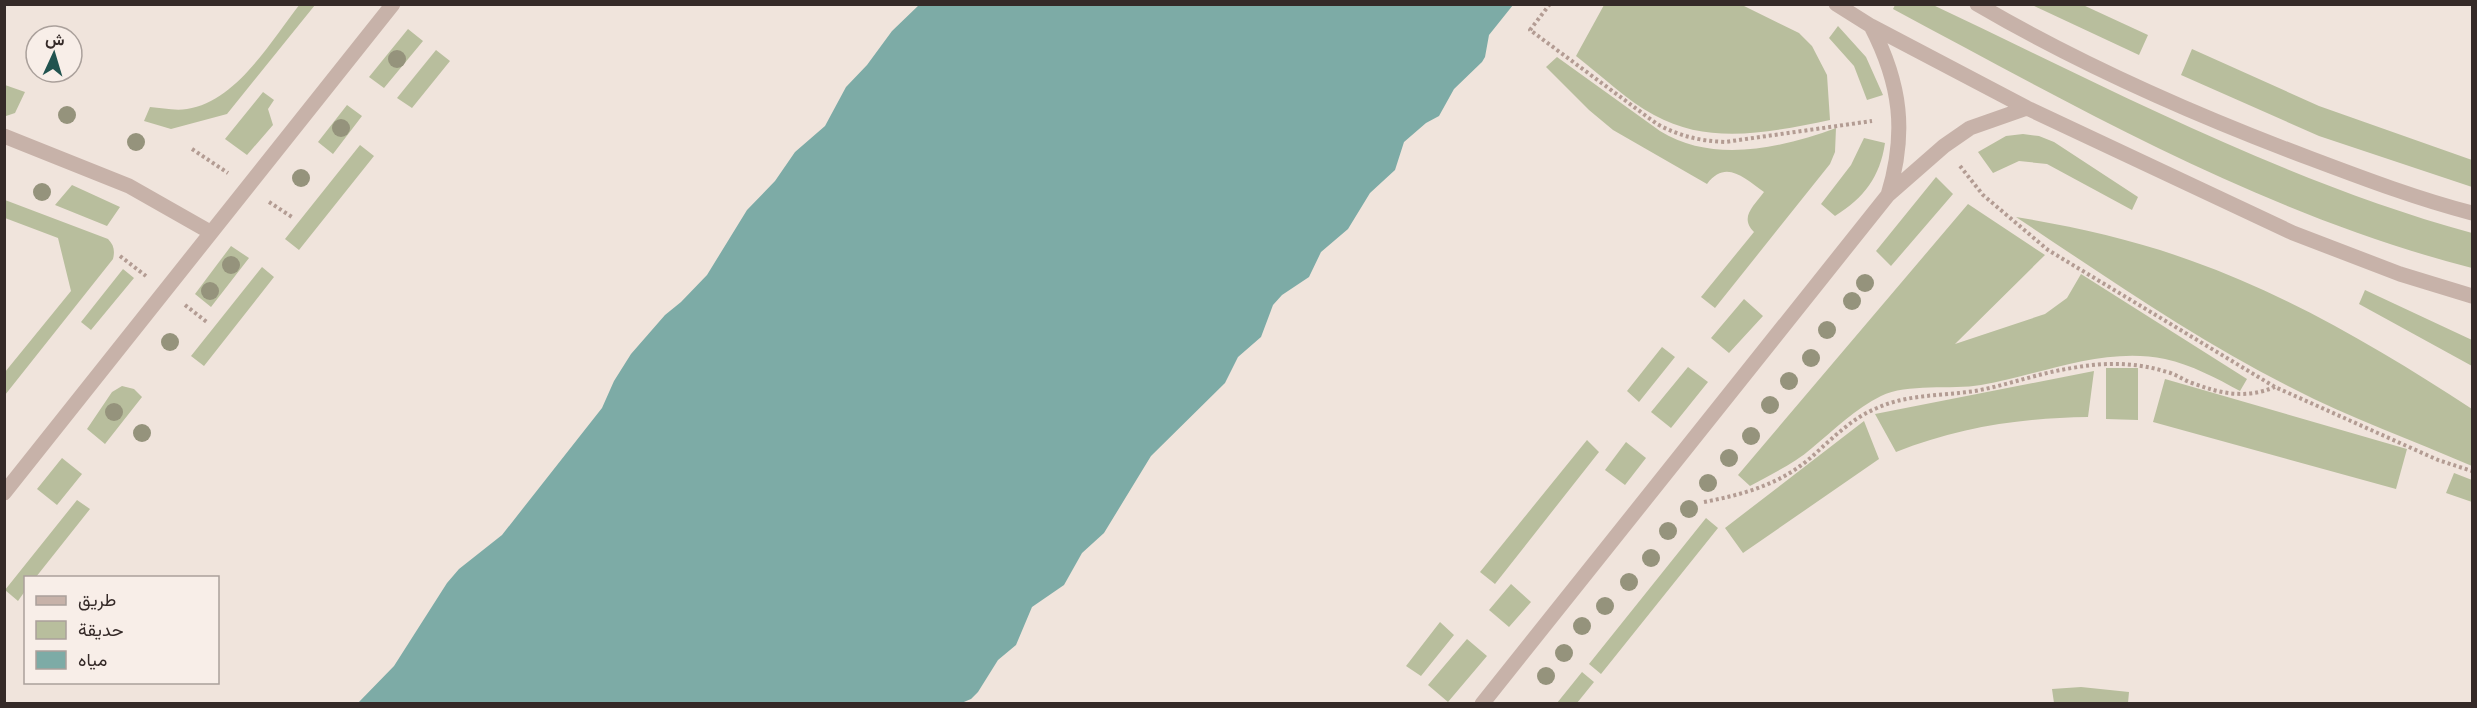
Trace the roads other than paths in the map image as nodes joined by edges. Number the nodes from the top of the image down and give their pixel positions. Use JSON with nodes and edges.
{"nodes":[{"id":1,"x":393,"y":4,"type":"edge"},
{"id":2,"x":1836,"y":4,"type":"edge"},
{"id":3,"x":1977,"y":4,"type":"edge"},
{"id":4,"x":1996,"y":9,"type":"edge"},
{"id":5,"x":1871,"y":26,"type":"junction"},
{"id":6,"x":2027,"y":108,"type":"junction"},
{"id":7,"x":4,"y":136,"type":"edge"},
{"id":8,"x":1888,"y":195,"type":"junction"},
{"id":9,"x":2472,"y":213,"type":"edge"},
{"id":10,"x":210,"y":232,"type":"junction"},
{"id":11,"x":2472,"y":296,"type":"edge"},
{"id":12,"x":4,"y":493,"type":"edge"},
{"id":13,"x":1482,"y":704,"type":"edge"}],
"edges":[{"from":1,"to":10,"type":"street"},
{"from":2,"to":5,"type":"street"},
{"from":3,"to":4,"type":"street"},
{"from":4,"to":9,"type":"street"},
{"from":5,"to":6,"type":"street"},
{"from":5,"to":8,"type":"street"},
{"from":6,"to":8,"type":"street"},
{"from":6,"to":11,"type":"street"},
{"from":7,"to":10,"type":"street"},
{"from":8,"to":13,"type":"street"},
{"from":10,"to":12,"type":"street"}]}
